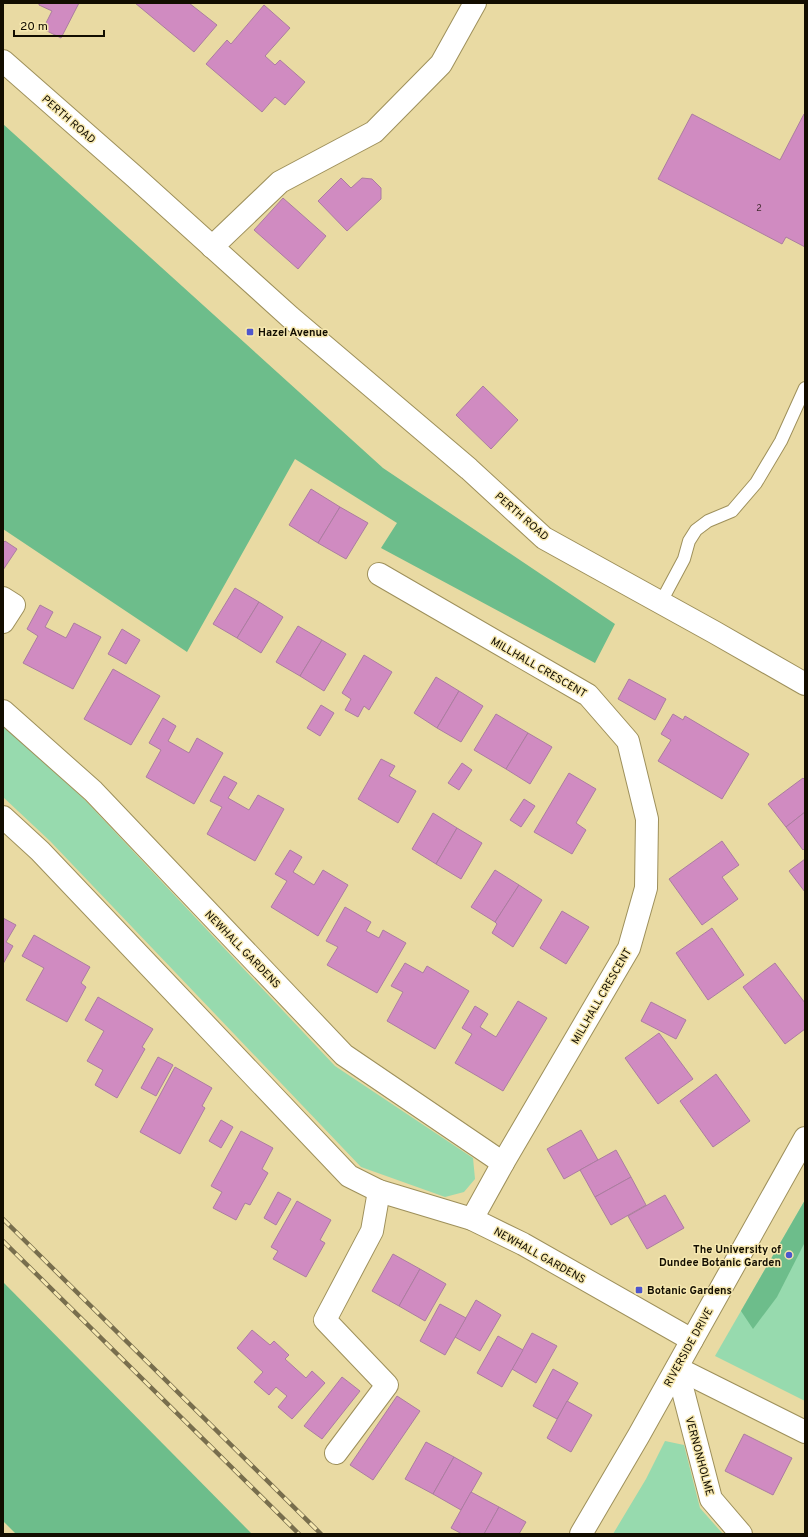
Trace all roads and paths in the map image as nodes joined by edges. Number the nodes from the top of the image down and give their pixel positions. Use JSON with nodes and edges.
{"nodes":[{"id":1,"x":475,"y":3,"type":"edge"},
{"id":2,"x":3,"y":61,"type":"edge"},
{"id":3,"x":212,"y":247,"type":"junction"},
{"id":4,"x":805,"y":388,"type":"edge"},
{"id":5,"x":379,"y":574,"type":"dead end"},
{"id":6,"x":3,"y":598,"type":"edge"},
{"id":7,"x":661,"y":602,"type":"junction"},
{"id":8,"x":3,"y":622,"type":"edge"},
{"id":9,"x":805,"y":684,"type":"edge"},
{"id":10,"x":3,"y":711,"type":"edge"},
{"id":11,"x":3,"y":817,"type":"edge"},
{"id":12,"x":805,"y":1138,"type":"edge"},
{"id":13,"x":503,"y":1163,"type":"junction"},
{"id":14,"x":379,"y":1191,"type":"junction"},
{"id":15,"x":472,"y":1219,"type":"junction"},
{"id":16,"x":692,"y":1340,"type":"junction"},
{"id":17,"x":677,"y":1368,"type":"junction"},
{"id":18,"x":805,"y":1432,"type":"edge"},
{"id":19,"x":336,"y":1453,"type":"dead end"},
{"id":20,"x":581,"y":1534,"type":"edge"},
{"id":21,"x":741,"y":1534,"type":"edge"}],
"edges":[{"from":1,"to":3,"type":"street"},
{"from":2,"to":3,"type":"street","name":"PERTH ROAD"},
{"from":3,"to":7,"type":"street","name":"PERTH ROAD"},
{"from":4,"to":7,"type":"lane"},
{"from":5,"to":13,"type":"street","name":"MILLHALL CRESCENT"},
{"from":6,"to":8,"type":"street"},
{"from":7,"to":9,"type":"street","name":"PERTH ROAD"},
{"from":10,"to":13,"type":"street","name":"NEWHALL GARDENS"},
{"from":11,"to":14,"type":"street","name":"NEWHALL GARDENS"},
{"from":12,"to":16,"type":"street","name":"RIVERSIDE DRIVE"},
{"from":13,"to":15,"type":"street","name":"MILLHALL CRESCENT"},
{"from":14,"to":15,"type":"street","name":"NEWHALL GARDENS"},
{"from":14,"to":19,"type":"street"},
{"from":15,"to":16,"type":"street","name":"NEWHALL GARDENS"},
{"from":16,"to":17,"type":"street","name":"RIVERSIDE DRIVE"},
{"from":17,"to":18,"type":"street"},
{"from":17,"to":20,"type":"street","name":"RIVERSIDE DRIVE"},
{"from":17,"to":21,"type":"street","name":"VERNONHOLME"}]}
